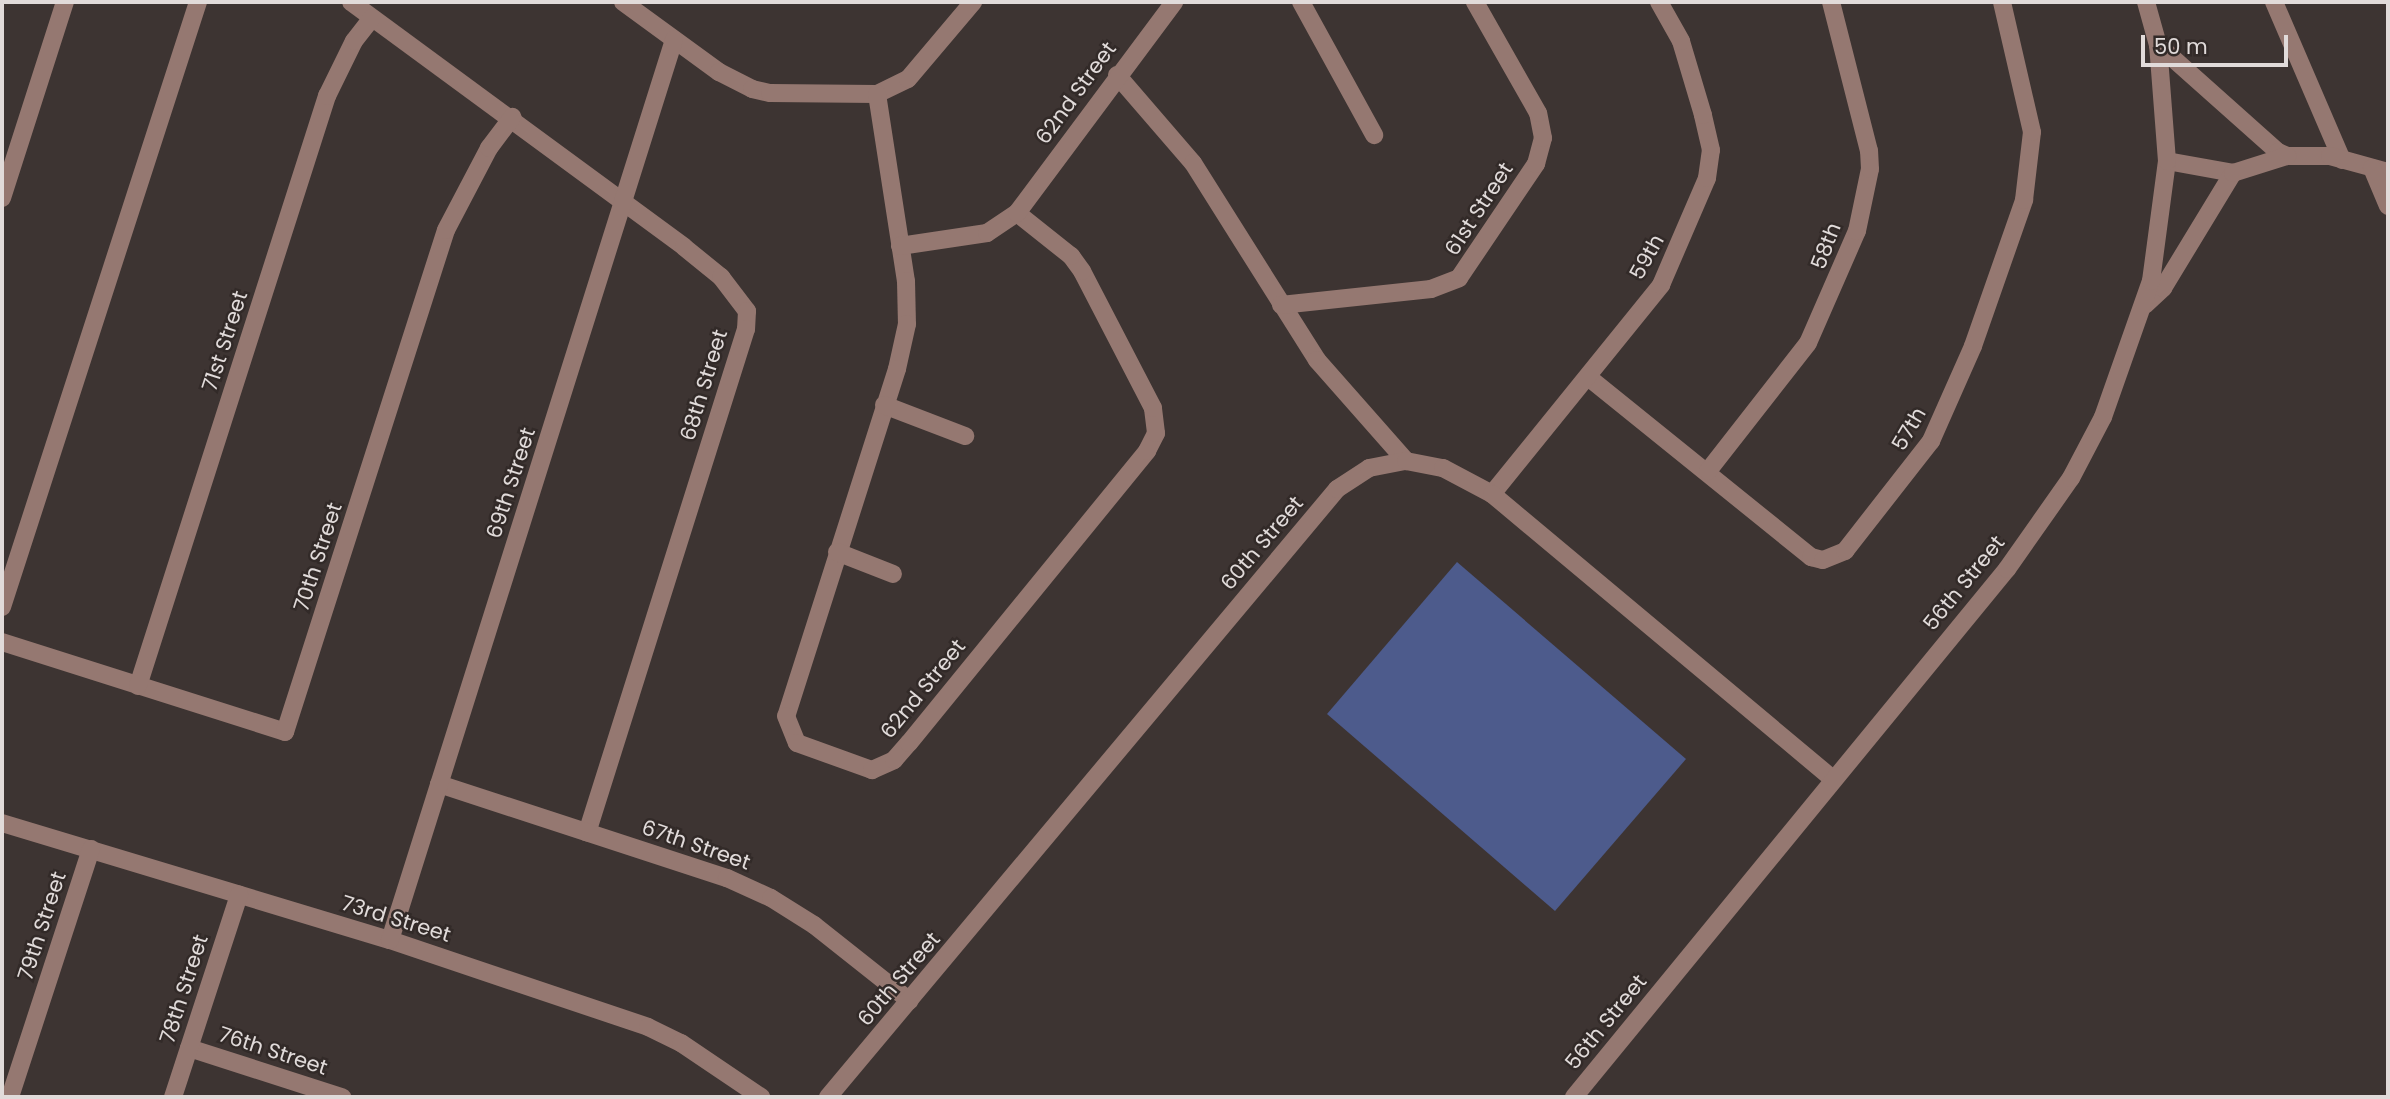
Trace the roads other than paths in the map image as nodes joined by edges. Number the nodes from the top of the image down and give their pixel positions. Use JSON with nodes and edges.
{"nodes":[{"id":1,"x":65,"y":2,"type":"edge"},
{"id":2,"x":198,"y":2,"type":"edge"},
{"id":3,"x":352,"y":2,"type":"edge"},
{"id":4,"x":623,"y":2,"type":"edge"},
{"id":5,"x":973,"y":2,"type":"edge"},
{"id":6,"x":1174,"y":2,"type":"edge"},
{"id":7,"x":1301,"y":2,"type":"edge"},
{"id":8,"x":1475,"y":2,"type":"edge"},
{"id":9,"x":1659,"y":2,"type":"edge"},
{"id":10,"x":1831,"y":2,"type":"edge"},
{"id":11,"x":2002,"y":2,"type":"edge"},
{"id":12,"x":2146,"y":2,"type":"edge"},
{"id":13,"x":2274,"y":2,"type":"edge"},
{"id":14,"x":372,"y":18,"type":"junction"},
{"id":15,"x":674,"y":40,"type":"junction"},
{"id":16,"x":2158,"y":45,"type":"junction"},
{"id":17,"x":1117,"y":75,"type":"junction"},
{"id":18,"x":877,"y":94,"type":"junction"},
{"id":19,"x":512,"y":117,"type":"junction"},
{"id":20,"x":1374,"y":135,"type":"dead end"},
{"id":21,"x":2287,"y":156,"type":"junction"},
{"id":22,"x":2342,"y":160,"type":"junction"},
{"id":23,"x":2168,"y":161,"type":"junction"},
{"id":24,"x":2380,"y":170,"type":"edge"},
{"id":25,"x":2233,"y":173,"type":"junction"},
{"id":26,"x":2,"y":198,"type":"edge"},
{"id":27,"x":624,"y":201,"type":"junction"},
{"id":28,"x":2388,"y":206,"type":"edge"},
{"id":29,"x":1017,"y":213,"type":"junction"},
{"id":30,"x":900,"y":246,"type":"junction"},
{"id":31,"x":1282,"y":305,"type":"junction"},
{"id":32,"x":2142,"y":308,"type":"junction"},
{"id":33,"x":1588,"y":377,"type":"junction"},
{"id":34,"x":884,"y":405,"type":"junction"},
{"id":35,"x":965,"y":436,"type":"dead end"},
{"id":36,"x":1406,"y":461,"type":"junction"},
{"id":37,"x":1708,"y":471,"type":"junction"},
{"id":38,"x":1492,"y":494,"type":"junction"},
{"id":39,"x":837,"y":552,"type":"junction"},
{"id":40,"x":893,"y":574,"type":"dead end"},
{"id":41,"x":2,"y":607,"type":"edge"},
{"id":42,"x":3,"y":639,"type":"edge"},
{"id":43,"x":138,"y":686,"type":"junction"},
{"id":44,"x":1833,"y":779,"type":"junction"},
{"id":45,"x":439,"y":784,"type":"junction"},
{"id":46,"x":2,"y":823,"type":"edge"},
{"id":47,"x":587,"y":833,"type":"junction"},
{"id":48,"x":91,"y":849,"type":"junction"},
{"id":49,"x":239,"y":895,"type":"junction"},
{"id":50,"x":390,"y":940,"type":"junction"},
{"id":51,"x":910,"y":1001,"type":"junction"},
{"id":52,"x":189,"y":1048,"type":"junction"},
{"id":53,"x":10,"y":1097,"type":"edge"},
{"id":54,"x":173,"y":1097,"type":"edge"},
{"id":55,"x":337,"y":1097,"type":"edge"},
{"id":56,"x":761,"y":1097,"type":"edge"},
{"id":57,"x":828,"y":1097,"type":"edge"},
{"id":58,"x":1574,"y":1097,"type":"edge"}],
"edges":[{"from":1,"to":26,"type":"street"},
{"from":2,"to":41,"type":"street"},
{"from":3,"to":14,"type":"street","name":"68th Street"},
{"from":4,"to":15,"type":"street"},
{"from":5,"to":18,"type":"street"},
{"from":6,"to":17,"type":"street","name":"62nd Street"},
{"from":7,"to":20,"type":"street"},
{"from":8,"to":31,"type":"street","name":"61st Street"},
{"from":9,"to":33,"type":"street","name":"59th"},
{"from":10,"to":37,"type":"street","name":"58th"},
{"from":11,"to":37,"type":"street","name":"57th"},
{"from":12,"to":16,"type":"street","name":"56th Street"},
{"from":13,"to":22,"type":"street"},
{"from":14,"to":19,"type":"street","name":"68th Street"},
{"from":14,"to":43,"type":"street","name":"71st Street"},
{"from":15,"to":18,"type":"street"},
{"from":15,"to":27,"type":"street","name":"69th Street"},
{"from":16,"to":21,"type":"street"},
{"from":16,"to":23,"type":"street","name":"56th Street"},
{"from":17,"to":29,"type":"street","name":"62nd Street"},
{"from":17,"to":31,"type":"street"},
{"from":18,"to":30,"type":"street","name":"62nd Street"},
{"from":19,"to":27,"type":"street","name":"68th Street"},
{"from":19,"to":43,"type":"street","name":"70th Street"},
{"from":21,"to":22,"type":"street"},
{"from":21,"to":25,"type":"street"},
{"from":22,"to":24,"type":"street"},
{"from":23,"to":25,"type":"street"},
{"from":23,"to":32,"type":"street","name":"56th Street"},
{"from":24,"to":28,"type":"street"},
{"from":25,"to":32,"type":"street"},
{"from":27,"to":45,"type":"street","name":"69th Street"},
{"from":27,"to":47,"type":"street","name":"68th Street"},
{"from":29,"to":30,"type":"street","name":"62nd Street"},
{"from":29,"to":39,"type":"street","name":"62nd Street"},
{"from":30,"to":34,"type":"street","name":"62nd Street"},
{"from":31,"to":36,"type":"street"},
{"from":32,"to":44,"type":"street","name":"56th Street"},
{"from":33,"to":37,"type":"street","name":"57th"},
{"from":33,"to":38,"type":"street","name":"59th"},
{"from":34,"to":35,"type":"street"},
{"from":34,"to":39,"type":"street","name":"62nd Street"},
{"from":36,"to":38,"type":"street","name":"60th Street"},
{"from":36,"to":51,"type":"street","name":"60th Street"},
{"from":38,"to":44,"type":"street","name":"60th Street"},
{"from":39,"to":40,"type":"street"},
{"from":42,"to":43,"type":"street","name":"70th Street"},
{"from":44,"to":58,"type":"street","name":"56th Street"},
{"from":45,"to":47,"type":"street","name":"67th Street"},
{"from":45,"to":50,"type":"street","name":"69th Street"},
{"from":46,"to":48,"type":"street","name":"73rd Street"},
{"from":47,"to":51,"type":"street","name":"67th Street"},
{"from":48,"to":49,"type":"street","name":"73rd Street"},
{"from":48,"to":53,"type":"street","name":"79th Street"},
{"from":49,"to":50,"type":"street","name":"73rd Street"},
{"from":49,"to":52,"type":"street","name":"78th Street"},
{"from":50,"to":56,"type":"street","name":"73rd Street"},
{"from":51,"to":57,"type":"street","name":"60th Street"},
{"from":52,"to":54,"type":"street","name":"78th Street"},
{"from":52,"to":55,"type":"street","name":"76th Street"}]}
